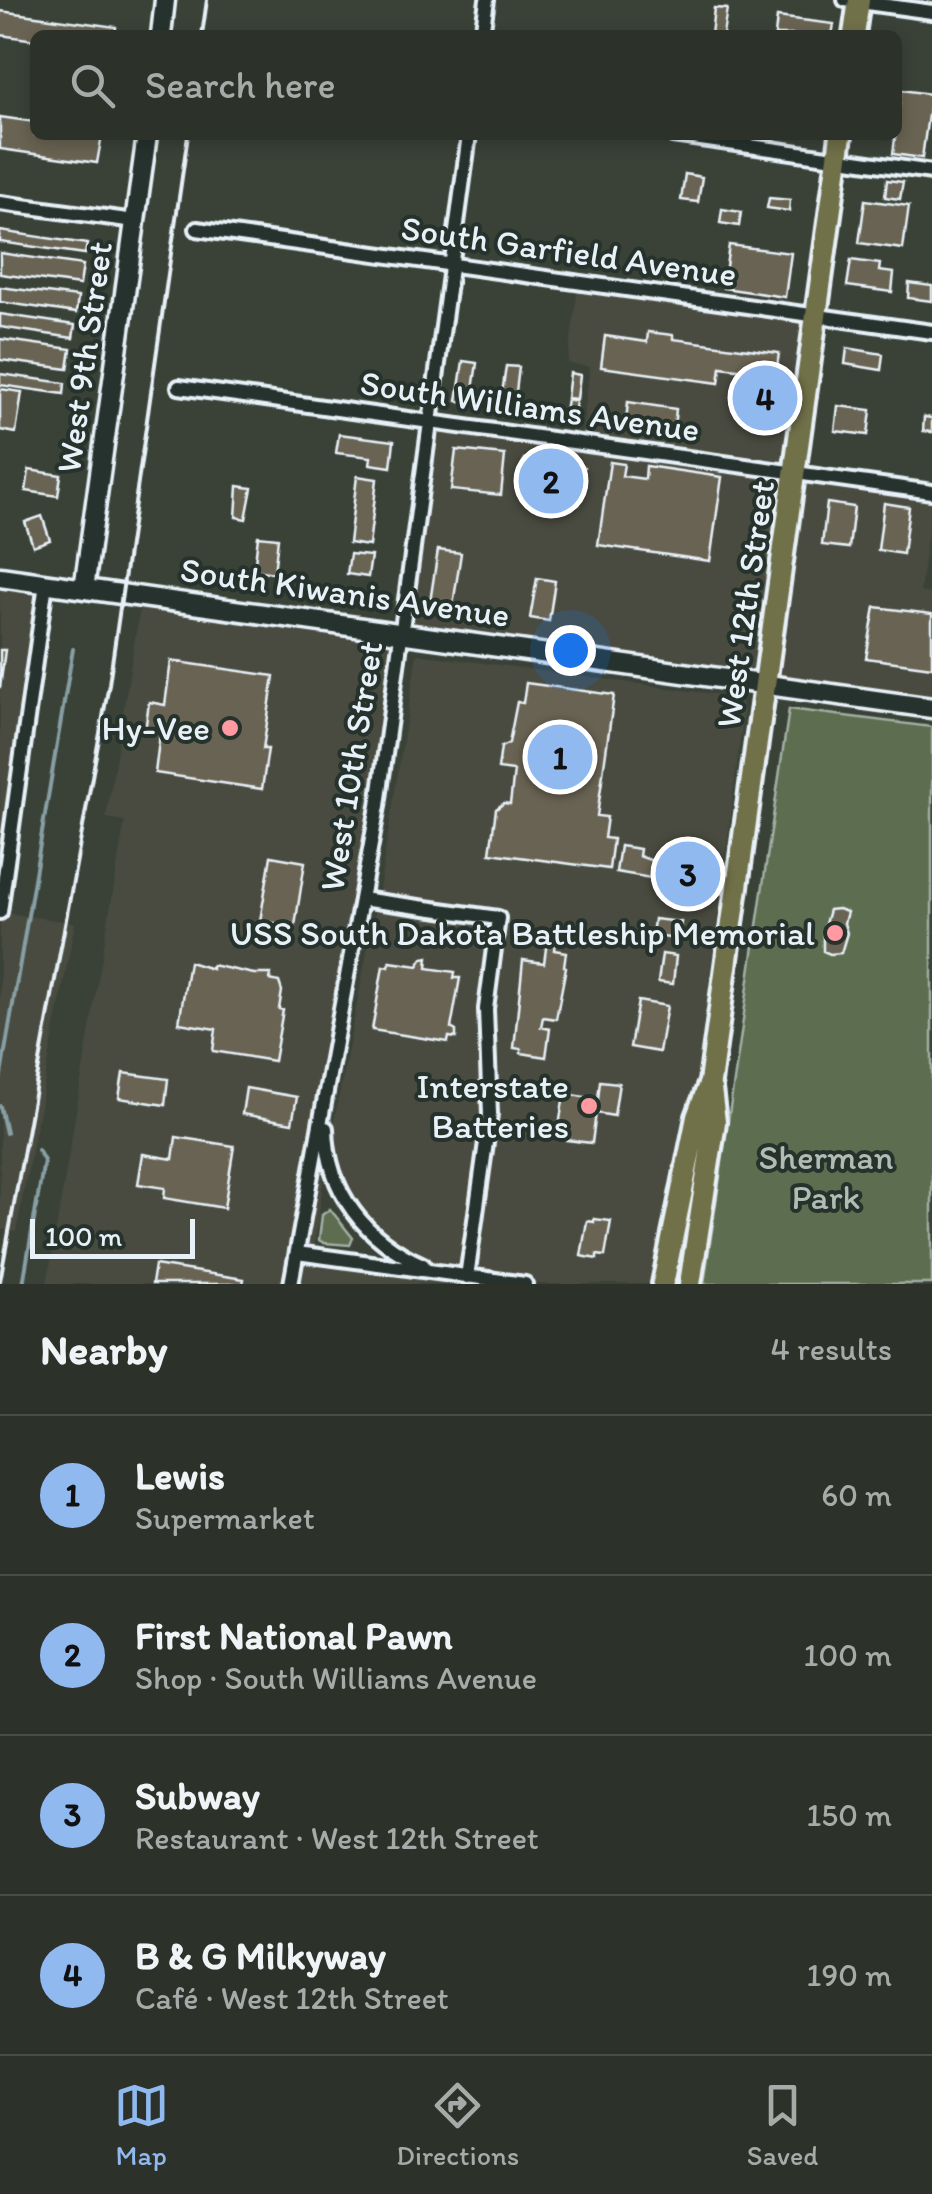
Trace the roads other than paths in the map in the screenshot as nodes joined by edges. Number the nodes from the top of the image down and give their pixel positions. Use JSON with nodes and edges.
{"nodes":[{"id":1,"x":166,"y":0,"type":"edge"},
{"id":2,"x":487,"y":0,"type":"edge"},
{"id":3,"x":854,"y":1,"type":"edge"},
{"id":4,"x":932,"y":12,"type":"edge"},
{"id":5,"x":161,"y":30,"type":"edge"},
{"id":6,"x":483,"y":30,"type":"edge"},
{"id":7,"x":854,"y":30,"type":"edge"},
{"id":8,"x":146,"y":140,"type":"edge"},
{"id":9,"x":468,"y":140,"type":"edge"},
{"id":10,"x":707,"y":140,"type":"edge"},
{"id":11,"x":840,"y":140,"type":"edge"},
{"id":12,"x":838,"y":159,"type":"junction"},
{"id":13,"x":932,"y":172,"type":"edge"},
{"id":14,"x":0,"y":202,"type":"edge"},
{"id":15,"x":135,"y":221,"type":"junction"},
{"id":16,"x":198,"y":228,"type":"dead end"},
{"id":17,"x":452,"y":264,"type":"junction"},
{"id":18,"x":816,"y":316,"type":"junction"},
{"id":19,"x":932,"y":332,"type":"edge"},
{"id":20,"x":179,"y":388,"type":"dead end"},
{"id":21,"x":431,"y":422,"type":"junction"},
{"id":22,"x":795,"y":473,"type":"junction"},
{"id":23,"x":932,"y":492,"type":"edge"},
{"id":24,"x":0,"y":576,"type":"edge"},
{"id":25,"x":46,"y":583,"type":"junction"},
{"id":26,"x":84,"y":589,"type":"junction"},
{"id":27,"x":403,"y":631,"type":"junction"},
{"id":28,"x":767,"y":684,"type":"junction"},
{"id":29,"x":932,"y":708,"type":"edge"},
{"id":30,"x":361,"y":899,"type":"junction"},
{"id":31,"x":0,"y":912,"type":"edge"},
{"id":32,"x":710,"y":1082,"type":"junction"},
{"id":33,"x":327,"y":1097,"type":"junction"},
{"id":34,"x":296,"y":1254,"type":"junction"},
{"id":35,"x":435,"y":1270,"type":"junction"},
{"id":36,"x":467,"y":1276,"type":"junction"},
{"id":37,"x":292,"y":1284,"type":"edge"},
{"id":38,"x":525,"y":1284,"type":"edge"},
{"id":39,"x":663,"y":1284,"type":"edge"},
{"id":40,"x":690,"y":1284,"type":"edge"}],
"edges":[{"from":1,"to":5,"type":"main road"},
{"from":2,"to":6,"type":"street"},
{"from":3,"to":4,"type":"street"},
{"from":3,"to":7,"type":"main road"},
{"from":8,"to":15,"type":"main road","name":"West 9th Street"},
{"from":9,"to":17,"type":"street","name":"West 10th Street"},
{"from":10,"to":12,"type":"street"},
{"from":11,"to":12,"type":"main road","name":"West 12th Street"},
{"from":12,"to":13,"type":"street"},
{"from":12,"to":18,"type":"main road","name":"West 12th Street"},
{"from":14,"to":15,"type":"street"},
{"from":15,"to":26,"type":"main road","name":"West 9th Street"},
{"from":16,"to":17,"type":"street","name":"South Garfield Avenue"},
{"from":17,"to":18,"type":"street","name":"South Garfield Avenue"},
{"from":17,"to":21,"type":"street","name":"West 10th Street"},
{"from":18,"to":19,"type":"street","name":"South Garfield Avenue"},
{"from":18,"to":22,"type":"main road","name":"West 12th Street"},
{"from":20,"to":21,"type":"street","name":"South Williams Avenue"},
{"from":21,"to":22,"type":"street","name":"South Williams Avenue"},
{"from":21,"to":27,"type":"street","name":"West 10th Street"},
{"from":22,"to":23,"type":"street","name":"South Williams Avenue"},
{"from":22,"to":28,"type":"main road","name":"West 12th Street"},
{"from":24,"to":25,"type":"main road","name":"South Kiwanis Avenue"},
{"from":25,"to":26,"type":"main road","name":"South Kiwanis Avenue"},
{"from":25,"to":31,"type":"street"},
{"from":26,"to":27,"type":"main road","name":"South Kiwanis Avenue"},
{"from":27,"to":28,"type":"main road","name":"South Kiwanis Avenue"},
{"from":27,"to":30,"type":"street","name":"West 10th Street"},
{"from":28,"to":29,"type":"main road","name":"South Kiwanis Avenue"},
{"from":28,"to":32,"type":"main road","name":"West 12th Street"},
{"from":30,"to":33,"type":"street","name":"West 10th Street"},
{"from":30,"to":36,"type":"street"},
{"from":32,"to":39,"type":"main road","name":"West 12th Street"},
{"from":32,"to":40,"type":"main road","name":"West 12th Street"},
{"from":33,"to":34,"type":"street","name":"West 10th Street"},
{"from":33,"to":35,"type":"street"},
{"from":34,"to":35,"type":"street"},
{"from":34,"to":37,"type":"street","name":"West 10th Street"},
{"from":35,"to":36,"type":"street"},
{"from":36,"to":38,"type":"street"}]}
